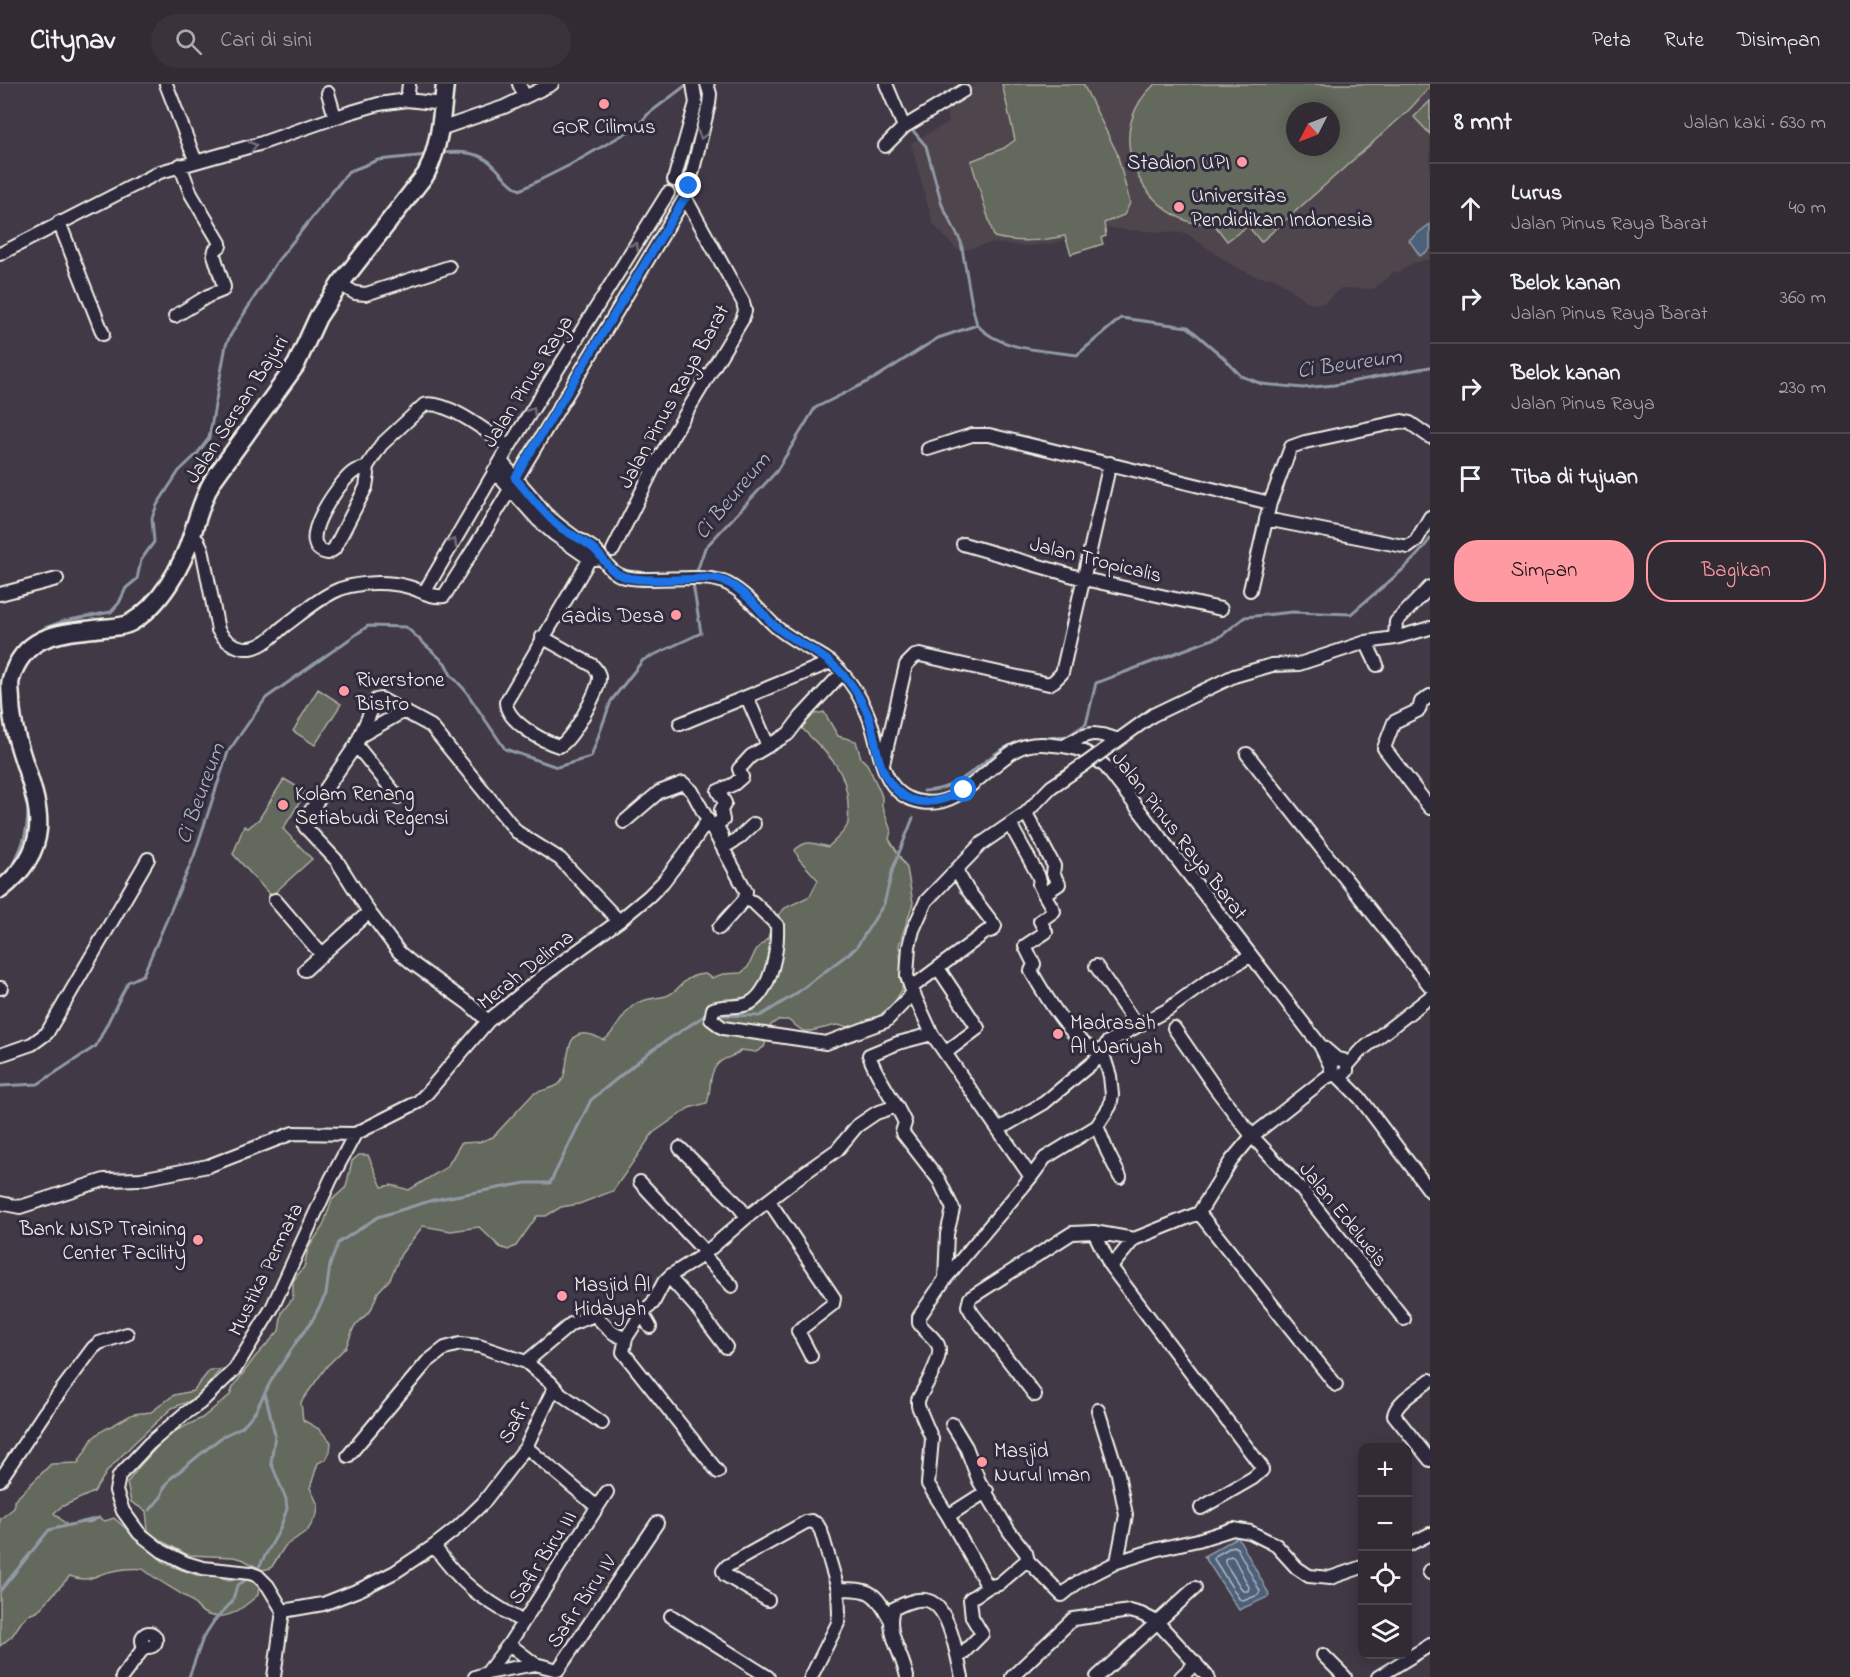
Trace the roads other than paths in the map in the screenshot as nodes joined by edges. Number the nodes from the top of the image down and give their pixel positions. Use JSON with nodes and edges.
{"nodes":[{"id":1,"x":166,"y":84,"type":"edge"},
{"id":2,"x":409,"y":84,"type":"edge"},
{"id":3,"x":445,"y":84,"type":"edge"},
{"id":4,"x":519,"y":84,"type":"edge"},
{"id":5,"x":552,"y":84,"type":"edge"},
{"id":6,"x":693,"y":84,"type":"edge"},
{"id":7,"x":707,"y":84,"type":"edge"},
{"id":8,"x":886,"y":84,"type":"edge"},
{"id":9,"x":963,"y":91,"type":"dead end"},
{"id":10,"x":328,"y":93,"type":"dead end"},
{"id":11,"x":525,"y":97,"type":"junction"},
{"id":12,"x":407,"y":100,"type":"junction"},
{"id":13,"x":443,"y":104,"type":"junction"},
{"id":14,"x":334,"y":117,"type":"junction"},
{"id":15,"x":904,"y":127,"type":"junction"},
{"id":16,"x":440,"y":129,"type":"junction"},
{"id":17,"x":885,"y":146,"type":"dead end"},
{"id":18,"x":196,"y":162,"type":"junction"},
{"id":19,"x":180,"y":165,"type":"junction"},
{"id":20,"x":674,"y":180,"type":"junction"},
{"id":21,"x":689,"y":186,"type":"junction"},
{"id":22,"x":668,"y":193,"type":"junction"},
{"id":23,"x":684,"y":200,"type":"junction"},
{"id":24,"x":59,"y":222,"type":"junction"},
{"id":25,"x":0,"y":254,"type":"edge"},
{"id":26,"x":450,"y":267,"type":"dead end"},
{"id":27,"x":340,"y":284,"type":"junction"},
{"id":28,"x":609,"y":287,"type":"junction"},
{"id":29,"x":626,"y":296,"type":"junction"},
{"id":30,"x":175,"y":316,"type":"dead end"},
{"id":31,"x":582,"y":330,"type":"junction"},
{"id":32,"x":103,"y":334,"type":"dead end"},
{"id":33,"x":599,"y":340,"type":"junction"},
{"id":34,"x":516,"y":436,"type":"junction"},
{"id":35,"x":1430,"y":437,"type":"edge"},
{"id":36,"x":535,"y":446,"type":"junction"},
{"id":37,"x":509,"y":447,"type":"junction"},
{"id":38,"x":928,"y":449,"type":"dead end"},
{"id":39,"x":1110,"y":463,"type":"junction"},
{"id":40,"x":497,"y":466,"type":"junction"},
{"id":41,"x":366,"y":468,"type":"junction"},
{"id":42,"x":512,"y":484,"type":"junction"},
{"id":43,"x":1270,"y":503,"type":"junction"},
{"id":44,"x":1430,"y":517,"type":"edge"},
{"id":45,"x":1266,"y":519,"type":"junction"},
{"id":46,"x":191,"y":537,"type":"junction"},
{"id":47,"x":963,"y":544,"type":"dead end"},
{"id":48,"x":613,"y":550,"type":"dead end"},
{"id":49,"x":596,"y":556,"type":"junction"},
{"id":50,"x":57,"y":579,"type":"dead end"},
{"id":51,"x":1084,"y":579,"type":"junction"},
{"id":52,"x":1430,"y":587,"type":"edge"},
{"id":53,"x":1250,"y":590,"type":"dead end"},
{"id":54,"x":424,"y":593,"type":"junction"},
{"id":55,"x":0,"y":594,"type":"edge"},
{"id":56,"x":1221,"y":609,"type":"dead end"},
{"id":57,"x":1430,"y":628,"type":"edge"},
{"id":58,"x":543,"y":637,"type":"junction"},
{"id":59,"x":1395,"y":638,"type":"junction"},
{"id":60,"x":1366,"y":642,"type":"junction"},
{"id":61,"x":831,"y":662,"type":"junction"},
{"id":62,"x":1377,"y":665,"type":"dead end"},
{"id":63,"x":842,"y":673,"type":"junction"},
{"id":64,"x":1430,"y":696,"type":"edge"},
{"id":65,"x":747,"y":697,"type":"junction"},
{"id":66,"x":404,"y":711,"type":"junction"},
{"id":67,"x":680,"y":724,"type":"dead end"},
{"id":68,"x":358,"y":740,"type":"junction"},
{"id":69,"x":1118,"y":740,"type":"junction"},
{"id":70,"x":766,"y":741,"type":"dead end"},
{"id":71,"x":1064,"y":746,"type":"junction"},
{"id":72,"x":1247,"y":754,"type":"dead end"},
{"id":73,"x":882,"y":768,"type":"junction"},
{"id":74,"x":398,"y":797,"type":"dead end"},
{"id":75,"x":1430,"y":808,"type":"edge"},
{"id":76,"x":1026,"y":813,"type":"junction"},
{"id":77,"x":708,"y":820,"type":"junction"},
{"id":78,"x":624,"y":822,"type":"dead end"},
{"id":79,"x":754,"y":824,"type":"dead end"},
{"id":80,"x":1010,"y":824,"type":"junction"},
{"id":81,"x":725,"y":847,"type":"junction"},
{"id":82,"x":148,"y":859,"type":"dead end"},
{"id":83,"x":956,"y":870,"type":"junction"},
{"id":84,"x":0,"y":890,"type":"edge"},
{"id":85,"x":1044,"y":894,"type":"junction"},
{"id":86,"x":745,"y":899,"type":"junction"},
{"id":87,"x":275,"y":900,"type":"dead end"},
{"id":88,"x":369,"y":912,"type":"junction"},
{"id":89,"x":619,"y":921,"type":"junction"},
{"id":90,"x":719,"y":928,"type":"dead end"},
{"id":91,"x":322,"y":955,"type":"junction"},
{"id":92,"x":1250,"y":956,"type":"junction"},
{"id":93,"x":1096,"y":966,"type":"dead end"},
{"id":94,"x":939,"y":968,"type":"junction"},
{"id":95,"x":305,"y":970,"type":"dead end"},
{"id":96,"x":1430,"y":986,"type":"edge"},
{"id":97,"x":912,"y":991,"type":"junction"},
{"id":98,"x":1430,"y":997,"type":"edge"},
{"id":99,"x":488,"y":1021,"type":"junction"},
{"id":100,"x":1137,"y":1026,"type":"junction"},
{"id":101,"x":1174,"y":1028,"type":"dead end"},
{"id":102,"x":932,"y":1034,"type":"junction"},
{"id":103,"x":945,"y":1053,"type":"junction"},
{"id":104,"x":1103,"y":1053,"type":"junction"},
{"id":105,"x":0,"y":1055,"type":"edge"},
{"id":106,"x":1337,"y":1069,"type":"junction"},
{"id":107,"x":897,"y":1106,"type":"junction"},
{"id":108,"x":1097,"y":1126,"type":"junction"},
{"id":109,"x":999,"y":1129,"type":"junction"},
{"id":110,"x":356,"y":1134,"type":"junction"},
{"id":111,"x":1252,"y":1136,"type":"junction"},
{"id":112,"x":680,"y":1148,"type":"dead end"},
{"id":113,"x":1031,"y":1177,"type":"junction"},
{"id":114,"x":1120,"y":1177,"type":"dead end"},
{"id":115,"x":640,"y":1182,"type":"dead end"},
{"id":116,"x":1430,"y":1191,"type":"edge"},
{"id":117,"x":769,"y":1201,"type":"junction"},
{"id":118,"x":0,"y":1203,"type":"edge"},
{"id":119,"x":1199,"y":1214,"type":"junction"},
{"id":120,"x":747,"y":1216,"type":"junction"},
{"id":121,"x":1094,"y":1232,"type":"junction"},
{"id":122,"x":1134,"y":1239,"type":"junction"},
{"id":123,"x":705,"y":1254,"type":"junction"},
{"id":124,"x":1111,"y":1267,"type":"junction"},
{"id":125,"x":669,"y":1277,"type":"junction"},
{"id":126,"x":945,"y":1279,"type":"junction"},
{"id":127,"x":732,"y":1286,"type":"dead end"},
{"id":128,"x":642,"y":1313,"type":"junction"},
{"id":129,"x":1404,"y":1319,"type":"dead end"},
{"id":130,"x":650,"y":1327,"type":"dead end"},
{"id":131,"x":127,"y":1334,"type":"dead end"},
{"id":132,"x":626,"y":1338,"type":"junction"},
{"id":133,"x":726,"y":1347,"type":"dead end"},
{"id":134,"x":811,"y":1356,"type":"dead end"},
{"id":135,"x":526,"y":1362,"type":"junction"},
{"id":136,"x":1430,"y":1380,"type":"edge"},
{"id":137,"x":1336,"y":1385,"type":"dead end"},
{"id":138,"x":554,"y":1388,"type":"junction"},
{"id":139,"x":1035,"y":1395,"type":"dead end"},
{"id":140,"x":1098,"y":1410,"type":"dead end"},
{"id":141,"x":602,"y":1423,"type":"dead end"},
{"id":142,"x":952,"y":1424,"type":"dead end"},
{"id":143,"x":526,"y":1447,"type":"junction"},
{"id":144,"x":348,"y":1456,"type":"dead end"},
{"id":145,"x":1430,"y":1460,"type":"edge"},
{"id":146,"x":718,"y":1472,"type":"dead end"},
{"id":147,"x":0,"y":1480,"type":"edge"},
{"id":148,"x":987,"y":1491,"type":"junction"},
{"id":149,"x":607,"y":1492,"type":"dead end"},
{"id":150,"x":597,"y":1507,"type":"junction"},
{"id":151,"x":1200,"y":1508,"type":"dead end"},
{"id":152,"x":948,"y":1515,"type":"junction"},
{"id":153,"x":657,"y":1523,"type":"dead end"},
{"id":154,"x":1430,"y":1534,"type":"edge"},
{"id":155,"x":1412,"y":1543,"type":"edge"},
{"id":156,"x":434,"y":1546,"type":"junction"},
{"id":157,"x":1028,"y":1561,"type":"junction"},
{"id":158,"x":1117,"y":1562,"type":"junction"},
{"id":159,"x":1358,"y":1568,"type":"edge"},
{"id":160,"x":988,"y":1587,"type":"junction"},
{"id":161,"x":1195,"y":1588,"type":"dead end"},
{"id":162,"x":838,"y":1589,"type":"junction"},
{"id":163,"x":768,"y":1600,"type":"dead end"},
{"id":164,"x":284,"y":1611,"type":"junction"},
{"id":165,"x":671,"y":1616,"type":"dead end"},
{"id":166,"x":890,"y":1619,"type":"junction"},
{"id":167,"x":523,"y":1622,"type":"junction"},
{"id":168,"x":1157,"y":1622,"type":"junction"},
{"id":169,"x":509,"y":1644,"type":"junction"},
{"id":170,"x":1430,"y":1645,"type":"edge"},
{"id":171,"x":145,"y":1646,"type":"dead end"},
{"id":172,"x":1323,"y":1654,"type":"dead end"},
{"id":173,"x":958,"y":1658,"type":"junction"},
{"id":174,"x":1196,"y":1663,"type":"junction"},
{"id":175,"x":535,"y":1664,"type":"junction"},
{"id":176,"x":488,"y":1673,"type":"junction"},
{"id":177,"x":122,"y":1677,"type":"edge"},
{"id":178,"x":274,"y":1677,"type":"edge"},
{"id":179,"x":475,"y":1677,"type":"edge"},
{"id":180,"x":768,"y":1677,"type":"edge"},
{"id":181,"x":812,"y":1677,"type":"edge"},
{"id":182,"x":908,"y":1677,"type":"edge"},
{"id":183,"x":962,"y":1677,"type":"edge"},
{"id":184,"x":1012,"y":1677,"type":"edge"},
{"id":185,"x":1097,"y":1677,"type":"edge"},
{"id":186,"x":1181,"y":1677,"type":"edge"},
{"id":187,"x":1208,"y":1677,"type":"edge"},
{"id":188,"x":1345,"y":1677,"type":"edge"},
{"id":189,"x":1378,"y":1677,"type":"edge"}],
"edges":[{"from":1,"to":18,"type":"street"},
{"from":2,"to":12,"type":"street"},
{"from":3,"to":13,"type":"main road","name":"Jalan Sersan Bajuri"},
{"from":4,"to":11,"type":"street"},
{"from":5,"to":11,"type":"street"},
{"from":6,"to":20,"type":"street","name":"Jalan Pinus Raya"},
{"from":7,"to":21,"type":"street","name":"Jalan Pinus Raya","one_way":true},
{"from":8,"to":15,"type":"street"},
{"from":9,"to":15,"type":"street"},
{"from":10,"to":14,"type":"street"},
{"from":11,"to":16,"type":"street"},
{"from":12,"to":13,"type":"street"},
{"from":12,"to":14,"type":"street"},
{"from":13,"to":16,"type":"main road","name":"Jalan Sersan Bajuri"},
{"from":18,"to":14,"type":"street","one_way":true},
{"from":15,"to":17,"type":"street"},
{"from":16,"to":27,"type":"main road","name":"Jalan Sersan Bajuri"},
{"from":18,"to":19,"type":"street"},
{"from":19,"to":24,"type":"street"},
{"from":19,"to":30,"type":"street"},
{"from":20,"to":21,"type":"street"},
{"from":20,"to":22,"type":"street","name":"Jalan Pinus Raya"},
{"from":21,"to":23,"type":"street","name":"Jalan Pinus Raya"},
{"from":22,"to":23,"type":"street"},
{"from":28,"to":22,"type":"street","name":"Jalan Pinus Raya","one_way":true},
{"from":23,"to":29,"type":"street","name":"Jalan Pinus Raya"},
{"from":23,"to":48,"type":"street","name":"Jalan Pinus Raya Barat"},
{"from":24,"to":25,"type":"street"},
{"from":24,"to":32,"type":"street"},
{"from":26,"to":27,"type":"street"},
{"from":27,"to":46,"type":"main road","name":"Jalan Sersan Bajuri"},
{"from":28,"to":29,"type":"street"},
{"from":28,"to":31,"type":"street","name":"Jalan Pinus Raya"},
{"from":29,"to":33,"type":"street","name":"Jalan Pinus Raya"},
{"from":31,"to":33,"type":"street"},
{"from":34,"to":31,"type":"street","name":"Jalan Pinus Raya","one_way":true},
{"from":33,"to":36,"type":"street","name":"Jalan Pinus Raya"},
{"from":34,"to":36,"type":"street"},
{"from":34,"to":37,"type":"street","name":"Jalan Pinus Raya"},
{"from":35,"to":43,"type":"street"},
{"from":36,"to":42,"type":"street","name":"Jalan Pinus Raya"},
{"from":37,"to":40,"type":"street","name":"Jalan Pinus Raya"},
{"from":37,"to":41,"type":"street"},
{"from":38,"to":39,"type":"street"},
{"from":39,"to":43,"type":"street"},
{"from":39,"to":51,"type":"street"},
{"from":40,"to":42,"type":"street","name":"Jalan Pinus Raya Barat"},
{"from":54,"to":40,"type":"street","name":"Jalan Pinus Raya","one_way":true},
{"from":41,"to":41,"type":"street"},
{"from":42,"to":49,"type":"street","name":"Jalan Pinus Raya Barat"},
{"from":42,"to":54,"type":"street","name":"Jalan Pinus Raya"},
{"from":43,"to":45,"type":"street"},
{"from":44,"to":45,"type":"street"},
{"from":45,"to":53,"type":"street"},
{"from":46,"to":54,"type":"street"},
{"from":46,"to":84,"type":"main road","name":"Jalan Sersan Bajuri"},
{"from":47,"to":51,"type":"street","name":"Jalan Tropicalis"},
{"from":49,"to":58,"type":"street"},
{"from":49,"to":61,"type":"street","name":"Jalan Pinus Raya Barat"},
{"from":50,"to":55,"type":"street"},
{"from":51,"to":56,"type":"street","name":"Jalan Tropicalis"},
{"from":51,"to":73,"type":"street"},
{"from":52,"to":59,"type":"street"},
{"from":57,"to":59,"type":"street"},
{"from":58,"to":58,"type":"street"},
{"from":59,"to":60,"type":"street"},
{"from":60,"to":62,"type":"street"},
{"from":60,"to":69,"type":"street"},
{"from":61,"to":63,"type":"street","name":"Jalan Pinus Raya Barat"},
{"from":61,"to":65,"type":"street"},
{"from":63,"to":73,"type":"street","name":"Jalan Pinus Raya Barat"},
{"from":63,"to":81,"type":"street"},
{"from":64,"to":75,"type":"street"},
{"from":65,"to":67,"type":"street"},
{"from":65,"to":70,"type":"street"},
{"from":66,"to":68,"type":"street"},
{"from":66,"to":68,"type":"street"},
{"from":66,"to":89,"type":"street"},
{"from":68,"to":74,"type":"street"},
{"from":68,"to":88,"type":"street"},
{"from":69,"to":71,"type":"street"},
{"from":69,"to":76,"type":"street","bridge":true},
{"from":71,"to":73,"type":"street","name":"Jalan Pinus Raya Barat"},
{"from":71,"to":92,"type":"street","name":"Jalan Pinus Raya Barat"},
{"from":72,"to":96,"type":"street"},
{"from":76,"to":80,"type":"street"},
{"from":76,"to":85,"type":"street"},
{"from":77,"to":78,"type":"street"},
{"from":77,"to":81,"type":"street"},
{"from":77,"to":89,"type":"street","name":"Merah Delima"},
{"from":79,"to":81,"type":"street"},
{"from":80,"to":83,"type":"street"},
{"from":80,"to":85,"type":"street"},
{"from":81,"to":86,"type":"street"},
{"from":82,"to":105,"type":"street"},
{"from":83,"to":94,"type":"street"},
{"from":83,"to":97,"type":"street"},
{"from":85,"to":104,"type":"street"},
{"from":86,"to":90,"type":"street"},
{"from":86,"to":97,"type":"street"},
{"from":87,"to":91,"type":"street"},
{"from":88,"to":91,"type":"street"},
{"from":88,"to":99,"type":"street"},
{"from":89,"to":99,"type":"street","name":"Merah Delima"},
{"from":91,"to":95,"type":"street"},
{"from":92,"to":100,"type":"street"},
{"from":92,"to":106,"type":"street","name":"Jalan Pinus Raya Barat"},
{"from":93,"to":100,"type":"street"},
{"from":94,"to":97,"type":"street"},
{"from":94,"to":103,"type":"street"},
{"from":97,"to":102,"type":"street"},
{"from":98,"to":106,"type":"street"},
{"from":99,"to":110,"type":"street","name":"Merah Delima"},
{"from":100,"to":104,"type":"street"},
{"from":101,"to":111,"type":"street","name":"Jalan Edelweis"},
{"from":102,"to":103,"type":"street"},
{"from":102,"to":107,"type":"street"},
{"from":103,"to":109,"type":"street"},
{"from":104,"to":108,"type":"street"},
{"from":104,"to":109,"type":"street"},
{"from":106,"to":111,"type":"street"},
{"from":106,"to":116,"type":"street","name":"Jalan Pinus Raya Barat"},
{"from":107,"to":117,"type":"street"},
{"from":107,"to":126,"type":"street"},
{"from":108,"to":113,"type":"street"},
{"from":108,"to":114,"type":"street"},
{"from":109,"to":113,"type":"street"},
{"from":110,"to":118,"type":"street"},
{"from":110,"to":164,"type":"street","name":"Mustika Permata"},
{"from":111,"to":119,"type":"street"},
{"from":111,"to":129,"type":"street","name":"Jalan Edelweis"},
{"from":112,"to":120,"type":"street"},
{"from":113,"to":126,"type":"street"},
{"from":115,"to":123,"type":"street"},
{"from":117,"to":120,"type":"street"},
{"from":117,"to":134,"type":"street"},
{"from":119,"to":122,"type":"street"},
{"from":119,"to":137,"type":"street"},
{"from":120,"to":123,"type":"street"},
{"from":121,"to":122,"type":"street"},
{"from":121,"to":124,"type":"street"},
{"from":121,"to":139,"type":"street"},
{"from":122,"to":124,"type":"street"},
{"from":123,"to":125,"type":"street"},
{"from":123,"to":127,"type":"street"},
{"from":124,"to":151,"type":"street"},
{"from":125,"to":128,"type":"street"},
{"from":125,"to":133,"type":"street"},
{"from":126,"to":152,"type":"street"},
{"from":128,"to":130,"type":"street"},
{"from":128,"to":132,"type":"street"},
{"from":131,"to":147,"type":"street"},
{"from":132,"to":135,"type":"street"},
{"from":132,"to":146,"type":"street"},
{"from":135,"to":138,"type":"street","name":"Safir"},
{"from":135,"to":144,"type":"street","name":"Safir"},
{"from":136,"to":145,"type":"street"},
{"from":138,"to":141,"type":"street"},
{"from":138,"to":143,"type":"street","name":"Safir"},
{"from":140,"to":158,"type":"street"},
{"from":142,"to":148,"type":"street"},
{"from":143,"to":150,"type":"street"},
{"from":143,"to":156,"type":"street","name":"Safir"},
{"from":148,"to":152,"type":"street"},
{"from":148,"to":157,"type":"street"},
{"from":149,"to":150,"type":"street","name":"Safir Biru III"},
{"from":150,"to":167,"type":"street","name":"Safir Biru III"},
{"from":152,"to":160,"type":"street"},
{"from":153,"to":175,"type":"street","name":"Safir Biru IV"},
{"from":154,"to":155,"type":"street"},
{"from":156,"to":164,"type":"street","name":"Safir"},
{"from":156,"to":167,"type":"street"},
{"from":157,"to":158,"type":"street"},
{"from":157,"to":160,"type":"street"},
{"from":158,"to":159,"type":"street"},
{"from":160,"to":173,"type":"street"},
{"from":161,"to":168,"type":"street"},
{"from":162,"to":163,"type":"street"},
{"from":162,"to":166,"type":"street"},
{"from":162,"to":181,"type":"street"},
{"from":164,"to":178,"type":"street"},
{"from":165,"to":180,"type":"street"},
{"from":166,"to":173,"type":"street"},
{"from":166,"to":182,"type":"street"},
{"from":167,"to":169,"type":"street","name":"Safir Biru III"},
{"from":168,"to":174,"type":"street"},
{"from":168,"to":184,"type":"street"},
{"from":168,"to":185,"type":"street"},
{"from":169,"to":175,"type":"street"},
{"from":169,"to":176,"type":"street","name":"Safir Biru III"},
{"from":170,"to":189,"type":"street"},
{"from":171,"to":177,"type":"street"},
{"from":172,"to":188,"type":"street"},
{"from":173,"to":183,"type":"street"},
{"from":174,"to":186,"type":"street"},
{"from":174,"to":187,"type":"street"},
{"from":175,"to":176,"type":"street","name":"Safir Biru IV"},
{"from":176,"to":179,"type":"street","name":"Safir Biru IV"}]}
